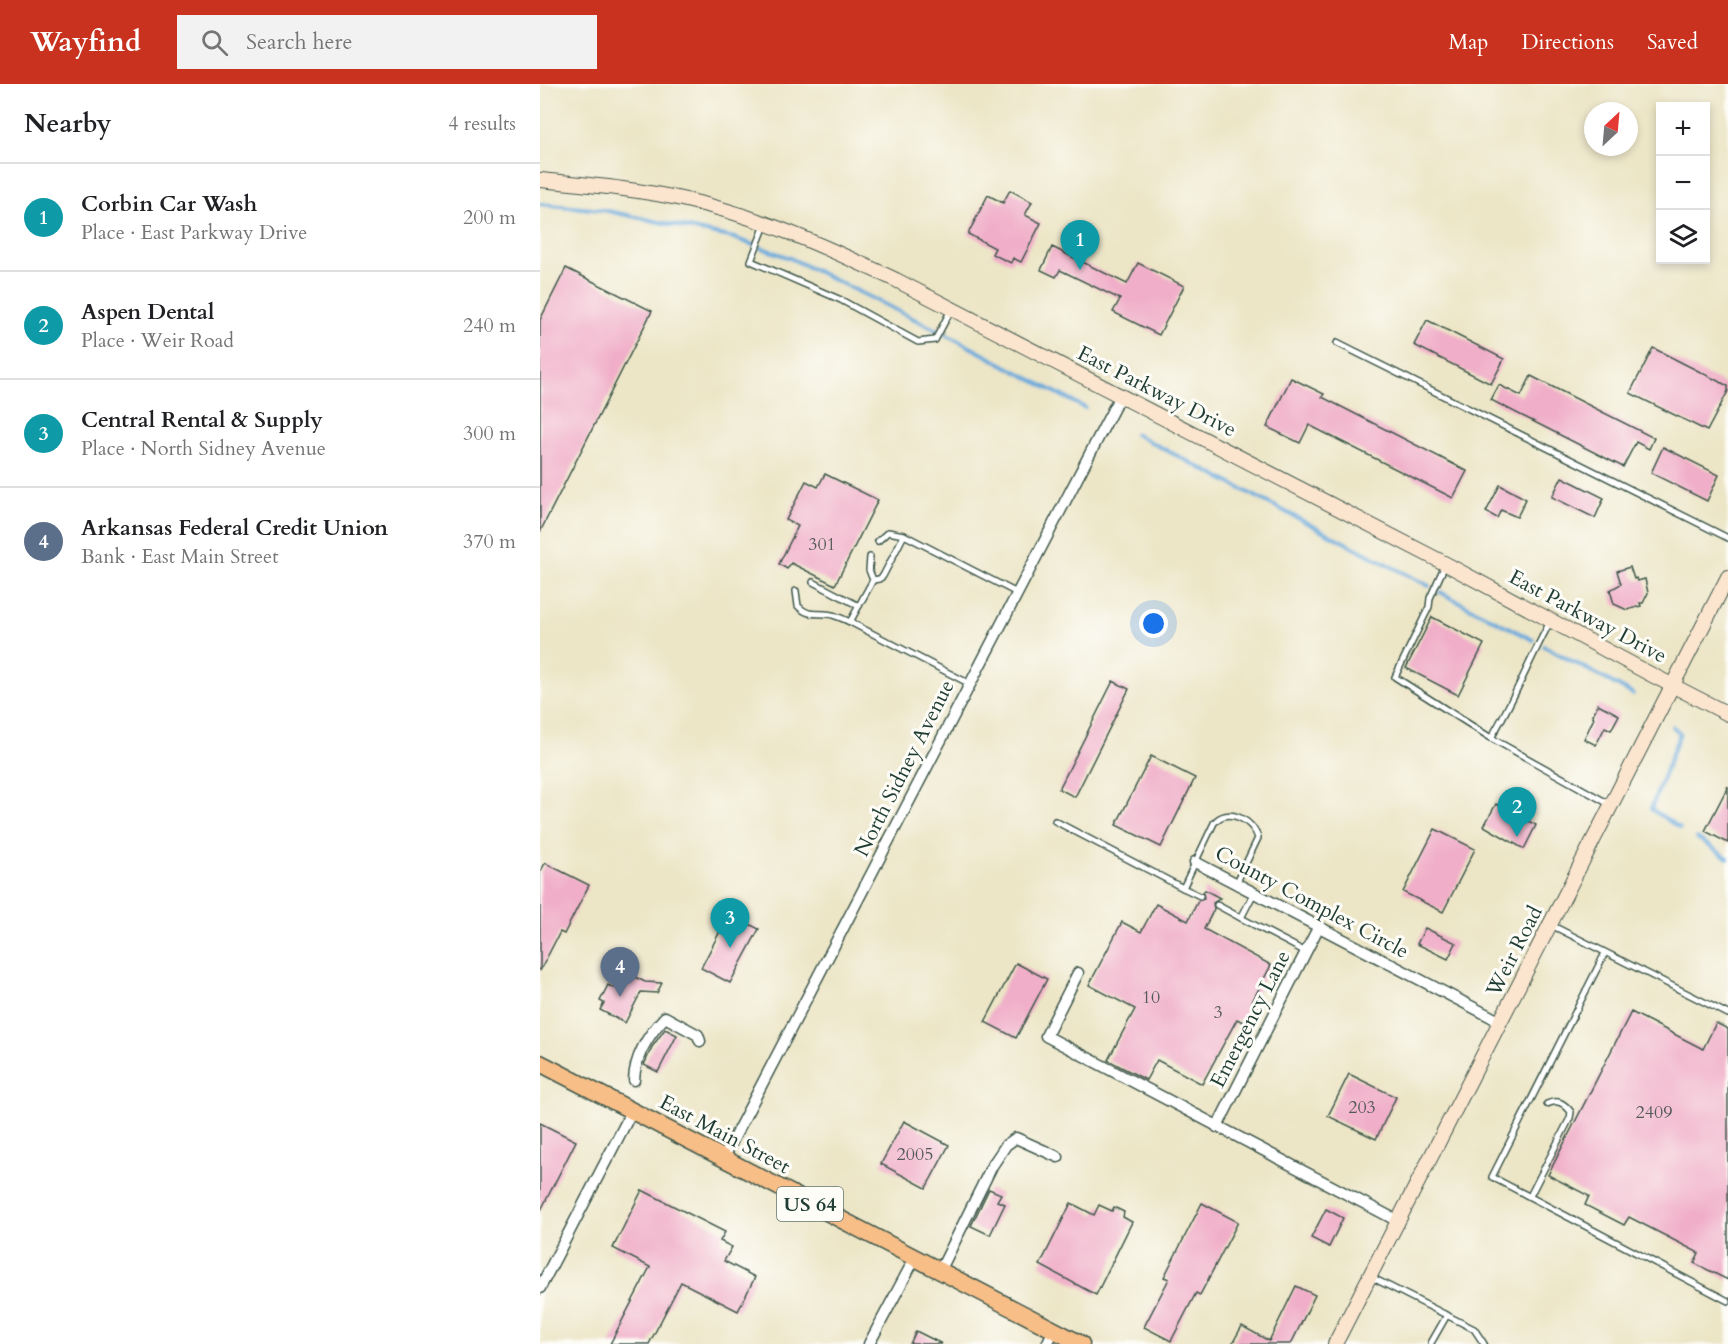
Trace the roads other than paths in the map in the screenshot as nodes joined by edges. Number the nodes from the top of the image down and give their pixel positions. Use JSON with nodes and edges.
{"nodes":[{"id":1,"x":540,"y":180,"type":"edge"},
{"id":2,"x":766,"y":224,"type":"junction"},
{"id":3,"x":952,"y":308,"type":"junction"},
{"id":4,"x":1337,"y":342,"type":"dead end"},
{"id":5,"x":1120,"y":396,"type":"junction"},
{"id":6,"x":904,"y":535,"type":"junction"},
{"id":7,"x":1728,"y":538,"type":"edge"},
{"id":8,"x":878,"y":541,"type":"dead end"},
{"id":9,"x":870,"y":557,"type":"dead end"},
{"id":10,"x":1446,"y":564,"type":"junction"},
{"id":11,"x":1728,"y":577,"type":"edge"},
{"id":12,"x":873,"y":580,"type":"junction"},
{"id":13,"x":813,"y":582,"type":"dead end"},
{"id":14,"x":796,"y":591,"type":"dead end"},
{"id":15,"x":1017,"y":593,"type":"junction"},
{"id":16,"x":859,"y":606,"type":"junction"},
{"id":17,"x":1551,"y":620,"type":"junction"},
{"id":18,"x":850,"y":622,"type":"junction"},
{"id":19,"x":970,"y":684,"type":"junction"},
{"id":20,"x":1673,"y":685,"type":"junction"},
{"id":21,"x":1728,"y":714,"type":"edge"},
{"id":22,"x":1491,"y":738,"type":"junction"},
{"id":23,"x":1612,"y":806,"type":"junction"},
{"id":24,"x":1055,"y":821,"type":"dead end"},
{"id":25,"x":1196,"y":862,"type":"junction"},
{"id":26,"x":1236,"y":884,"type":"junction"},
{"id":27,"x":1183,"y":888,"type":"junction"},
{"id":28,"x":1254,"y":893,"type":"junction"},
{"id":29,"x":1200,"y":896,"type":"dead end"},
{"id":30,"x":1217,"y":905,"type":"dead end"},
{"id":31,"x":1241,"y":918,"type":"junction"},
{"id":32,"x":1551,"y":925,"type":"junction"},
{"id":33,"x":1318,"y":928,"type":"junction"},
{"id":34,"x":1306,"y":952,"type":"junction"},
{"id":35,"x":1605,"y":953,"type":"junction"},
{"id":36,"x":1078,"y":973,"type":"dead end"},
{"id":37,"x":1728,"y":1014,"type":"edge"},
{"id":38,"x":1501,"y":1022,"type":"junction"},
{"id":39,"x":700,"y":1041,"type":"dead end"},
{"id":40,"x":540,"y":1063,"type":"edge"},
{"id":41,"x":634,"y":1080,"type":"dead end"},
{"id":42,"x":1547,"y":1104,"type":"dead end"},
{"id":43,"x":632,"y":1111,"type":"junction"},
{"id":44,"x":1217,"y":1127,"type":"junction"},
{"id":45,"x":1058,"y":1157,"type":"dead end"},
{"id":46,"x":723,"y":1159,"type":"junction"},
{"id":47,"x":1530,"y":1196,"type":"junction"},
{"id":48,"x":1398,"y":1221,"type":"junction"},
{"id":49,"x":915,"y":1258,"type":"junction"},
{"id":50,"x":940,"y":1271,"type":"junction"},
{"id":51,"x":1370,"y":1276,"type":"junction"},
{"id":52,"x":540,"y":1288,"type":"edge"},
{"id":53,"x":1728,"y":1301,"type":"edge"},
{"id":54,"x":1447,"y":1315,"type":"junction"},
{"id":55,"x":1051,"y":1337,"type":"edge"},
{"id":56,"x":1431,"y":1343,"type":"edge"},
{"id":57,"x":869,"y":1344,"type":"edge"},
{"id":58,"x":1081,"y":1344,"type":"edge"},
{"id":59,"x":1335,"y":1344,"type":"edge"},
{"id":60,"x":1484,"y":1344,"type":"edge"}],
"edges":[{"from":1,"to":2,"type":"main road","name":"East Parkway Drive"},
{"from":2,"to":3,"type":"main road","name":"East Parkway Drive"},
{"from":2,"to":3,"type":"lane"},
{"from":3,"to":5,"type":"main road","name":"East Parkway Drive"},
{"from":4,"to":7,"type":"lane"},
{"from":5,"to":10,"type":"main road","name":"East Parkway Drive"},
{"from":5,"to":15,"type":"street","name":"North Sidney Avenue"},
{"from":6,"to":8,"type":"lane"},
{"from":6,"to":12,"type":"lane"},
{"from":6,"to":15,"type":"lane"},
{"from":9,"to":12,"type":"lane"},
{"from":10,"to":17,"type":"main road","name":"East Parkway Drive"},
{"from":10,"to":22,"type":"lane"},
{"from":11,"to":20,"type":"main road","name":"Weir Road"},
{"from":12,"to":16,"type":"lane"},
{"from":13,"to":16,"type":"lane"},
{"from":14,"to":18,"type":"lane"},
{"from":15,"to":19,"type":"street","name":"North Sidney Avenue"},
{"from":16,"to":18,"type":"lane"},
{"from":17,"to":20,"type":"main road","name":"East Parkway Drive"},
{"from":17,"to":22,"type":"lane"},
{"from":18,"to":19,"type":"lane"},
{"from":19,"to":46,"type":"street","name":"North Sidney Avenue"},
{"from":20,"to":21,"type":"main road","name":"East Parkway Drive"},
{"from":20,"to":23,"type":"main road","name":"Weir Road"},
{"from":22,"to":23,"type":"lane"},
{"from":23,"to":32,"type":"main road","name":"Weir Road"},
{"from":24,"to":27,"type":"lane"},
{"from":25,"to":26,"type":"street","name":"County Complex Circle"},
{"from":25,"to":26,"type":"lane"},
{"from":25,"to":27,"type":"lane","name":"County Complex Circle"},
{"from":26,"to":28,"type":"street","name":"County Complex Circle"},
{"from":27,"to":29,"type":"lane"},
{"from":28,"to":31,"type":"lane"},
{"from":28,"to":33,"type":"street","name":"County Complex Circle"},
{"from":30,"to":31,"type":"lane"},
{"from":31,"to":34,"type":"lane"},
{"from":32,"to":35,"type":"lane"},
{"from":32,"to":38,"type":"main road","name":"Weir Road"},
{"from":33,"to":34,"type":"street","name":"Emergency Lane"},
{"from":33,"to":38,"type":"street","name":"County Complex Circle"},
{"from":34,"to":44,"type":"street","name":"Emergency Lane"},
{"from":35,"to":37,"type":"lane"},
{"from":35,"to":47,"type":"lane"},
{"from":36,"to":44,"type":"street"},
{"from":38,"to":48,"type":"main road","name":"Weir Road"},
{"from":39,"to":41,"type":"street"},
{"from":40,"to":43,"type":"main road","name":"East Main Street","number":"US 64"},
{"from":42,"to":47,"type":"lane"},
{"from":43,"to":46,"type":"main road","name":"East Main Street","number":"US 64"},
{"from":43,"to":52,"type":"street"},
{"from":44,"to":48,"type":"street"},
{"from":45,"to":50,"type":"street"},
{"from":46,"to":49,"type":"main road","name":"East Main Street","number":"US 64"},
{"from":47,"to":53,"type":"lane"},
{"from":48,"to":51,"type":"main road","name":"Weir Road"},
{"from":49,"to":50,"type":"main road","name":"East Main Street","number":"US 64"},
{"from":49,"to":57,"type":"street"},
{"from":50,"to":55,"type":"main road","name":"East Main Street","number":"US 64"},
{"from":51,"to":54,"type":"lane"},
{"from":51,"to":59,"type":"main road","name":"Weir Road"},
{"from":54,"to":56,"type":"lane"},
{"from":54,"to":60,"type":"lane"},
{"from":55,"to":58,"type":"main road","name":"East Main Street","number":"US 64"}]}
